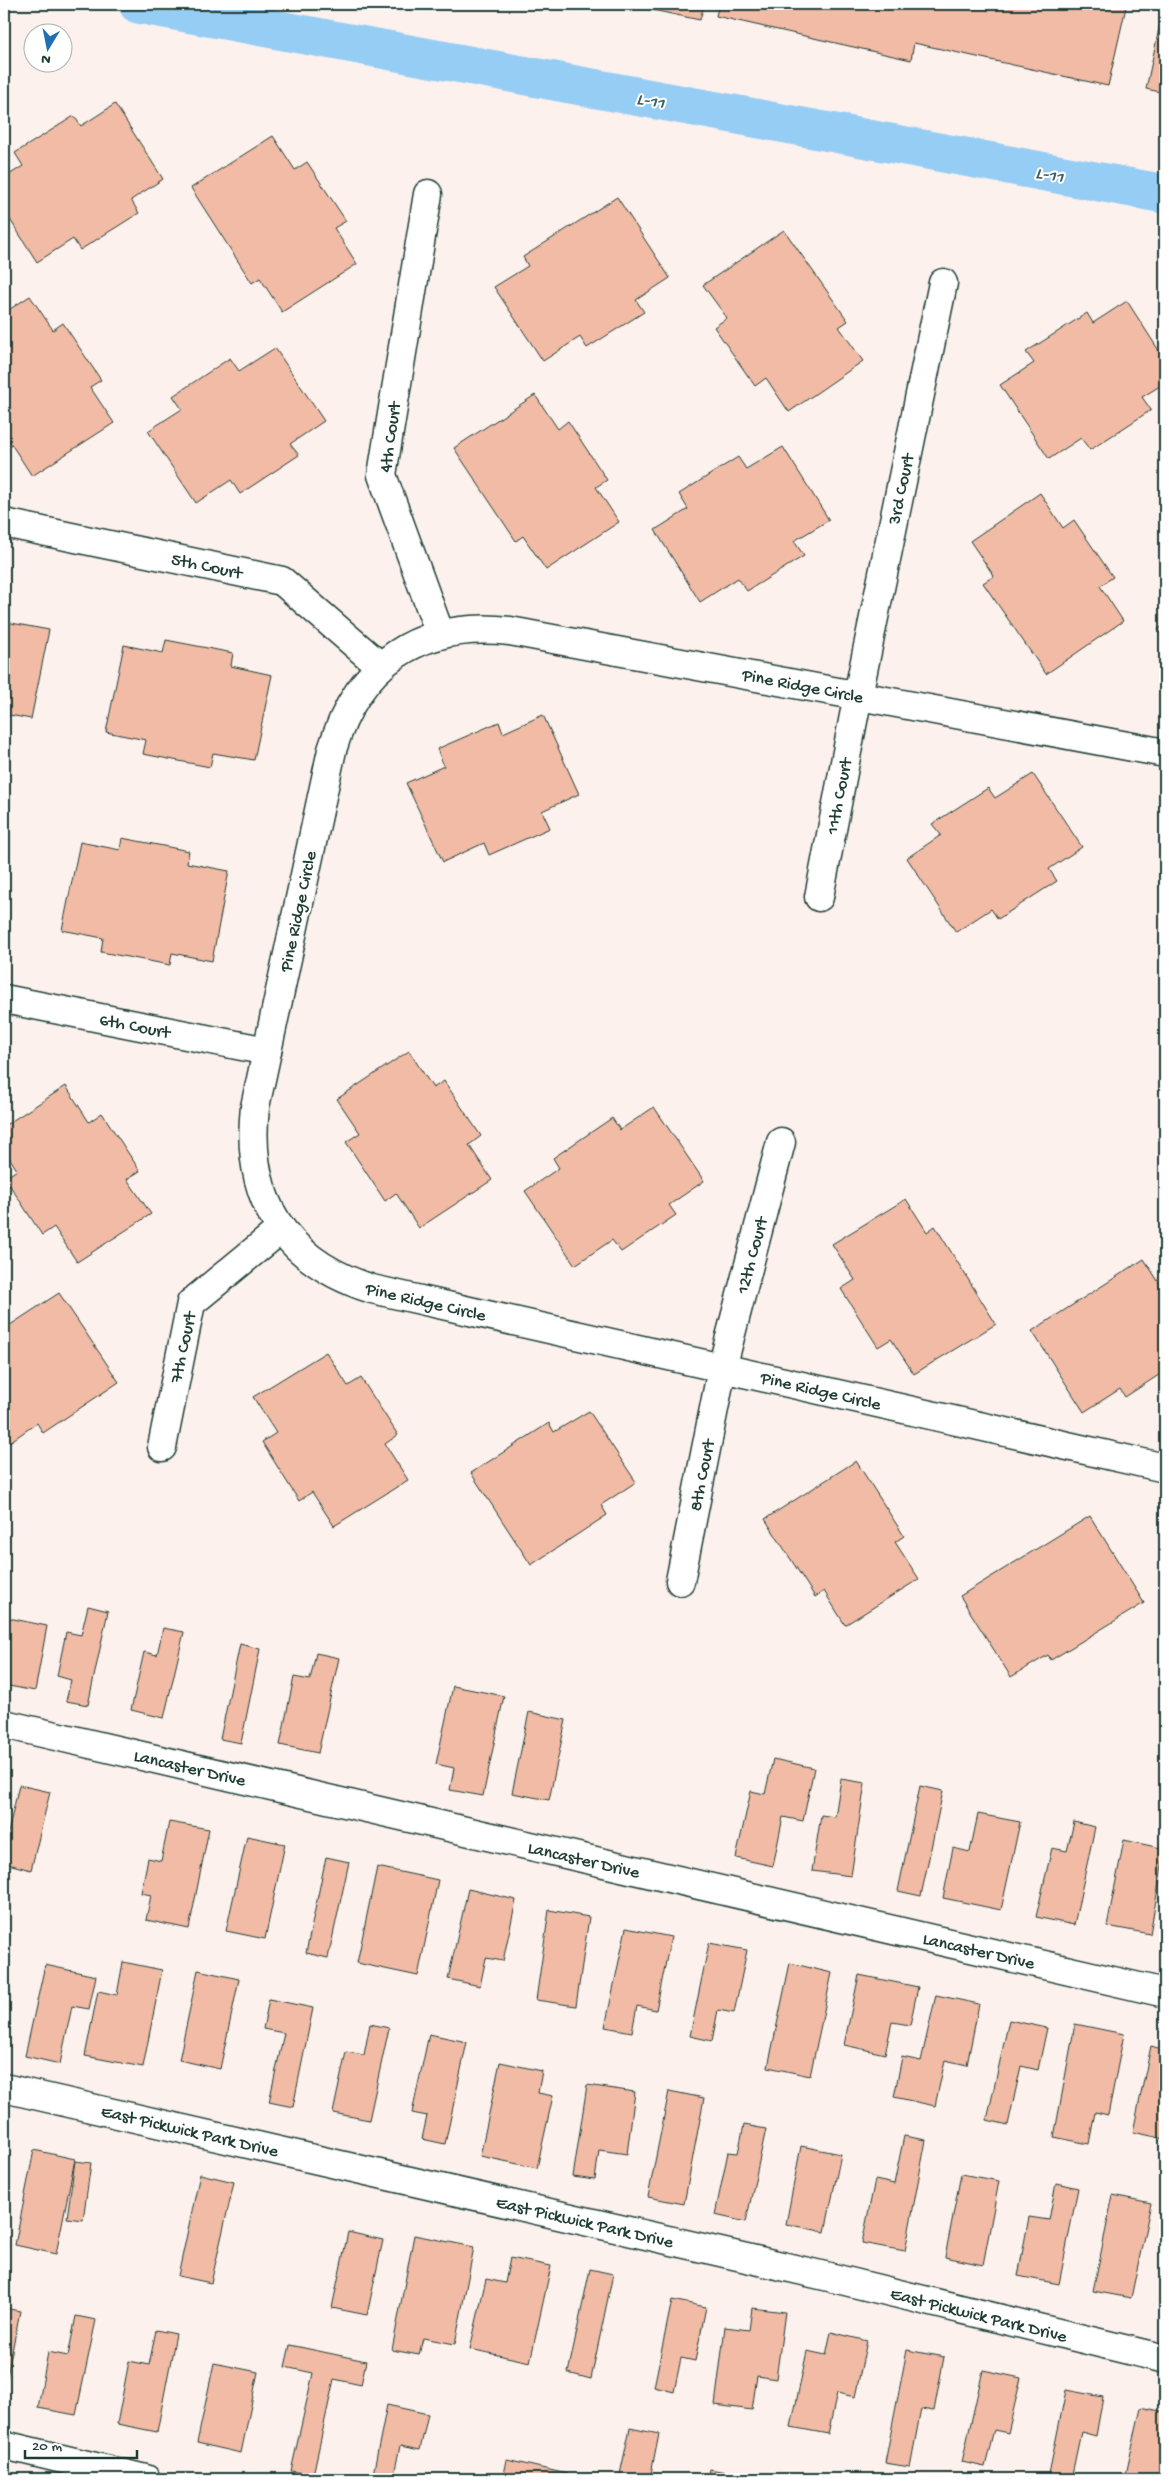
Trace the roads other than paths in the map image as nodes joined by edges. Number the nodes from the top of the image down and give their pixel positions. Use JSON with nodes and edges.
{"nodes":[{"id":1,"x":428,"y":194,"type":"dead end"},
{"id":2,"x":943,"y":283,"type":"dead end"},
{"id":3,"x":4,"y":523,"type":"edge"},
{"id":4,"x":440,"y":634,"type":"junction"},
{"id":5,"x":380,"y":666,"type":"junction"},
{"id":6,"x":858,"y":696,"type":"junction"},
{"id":7,"x":1165,"y":753,"type":"edge"},
{"id":8,"x":819,"y":897,"type":"dead end"},
{"id":9,"x":4,"y":999,"type":"edge"},
{"id":10,"x":267,"y":1051,"type":"junction"},
{"id":11,"x":780,"y":1142,"type":"dead end"},
{"id":12,"x":281,"y":1229,"type":"junction"},
{"id":13,"x":722,"y":1368,"type":"junction"},
{"id":14,"x":162,"y":1447,"type":"dead end"},
{"id":15,"x":1165,"y":1468,"type":"edge"},
{"id":16,"x":680,"y":1581,"type":"dead end"},
{"id":17,"x":4,"y":1724,"type":"edge"},
{"id":18,"x":1165,"y":1993,"type":"edge"},
{"id":19,"x":4,"y":2088,"type":"edge"},
{"id":20,"x":1165,"y":2359,"type":"edge"},
{"id":21,"x":4,"y":2445,"type":"edge"},
{"id":22,"x":146,"y":2479,"type":"edge"}],
"edges":[{"from":1,"to":4,"type":"street","name":"4th Court"},
{"from":2,"to":6,"type":"street","name":"3rd Court"},
{"from":3,"to":5,"type":"street","name":"5th Court"},
{"from":4,"to":5,"type":"street"},
{"from":4,"to":6,"type":"street","name":"Pine Ridge Circle"},
{"from":5,"to":10,"type":"street","name":"Pine Ridge Circle"},
{"from":6,"to":7,"type":"street","name":"Pine Ridge Circle"},
{"from":6,"to":8,"type":"street","name":"11th Court"},
{"from":9,"to":10,"type":"street","name":"6th Court"},
{"from":10,"to":12,"type":"street","name":"Pine Ridge Circle"},
{"from":11,"to":13,"type":"street","name":"12th Court"},
{"from":12,"to":13,"type":"street","name":"Pine Ridge Circle"},
{"from":12,"to":14,"type":"street","name":"7th Court"},
{"from":13,"to":15,"type":"street","name":"Pine Ridge Circle"},
{"from":13,"to":16,"type":"street","name":"8th Court"},
{"from":17,"to":18,"type":"street","name":"Lancaster Drive"},
{"from":19,"to":20,"type":"street","name":"East Pickwick Park Drive"},
{"from":21,"to":22,"type":"street"}]}
